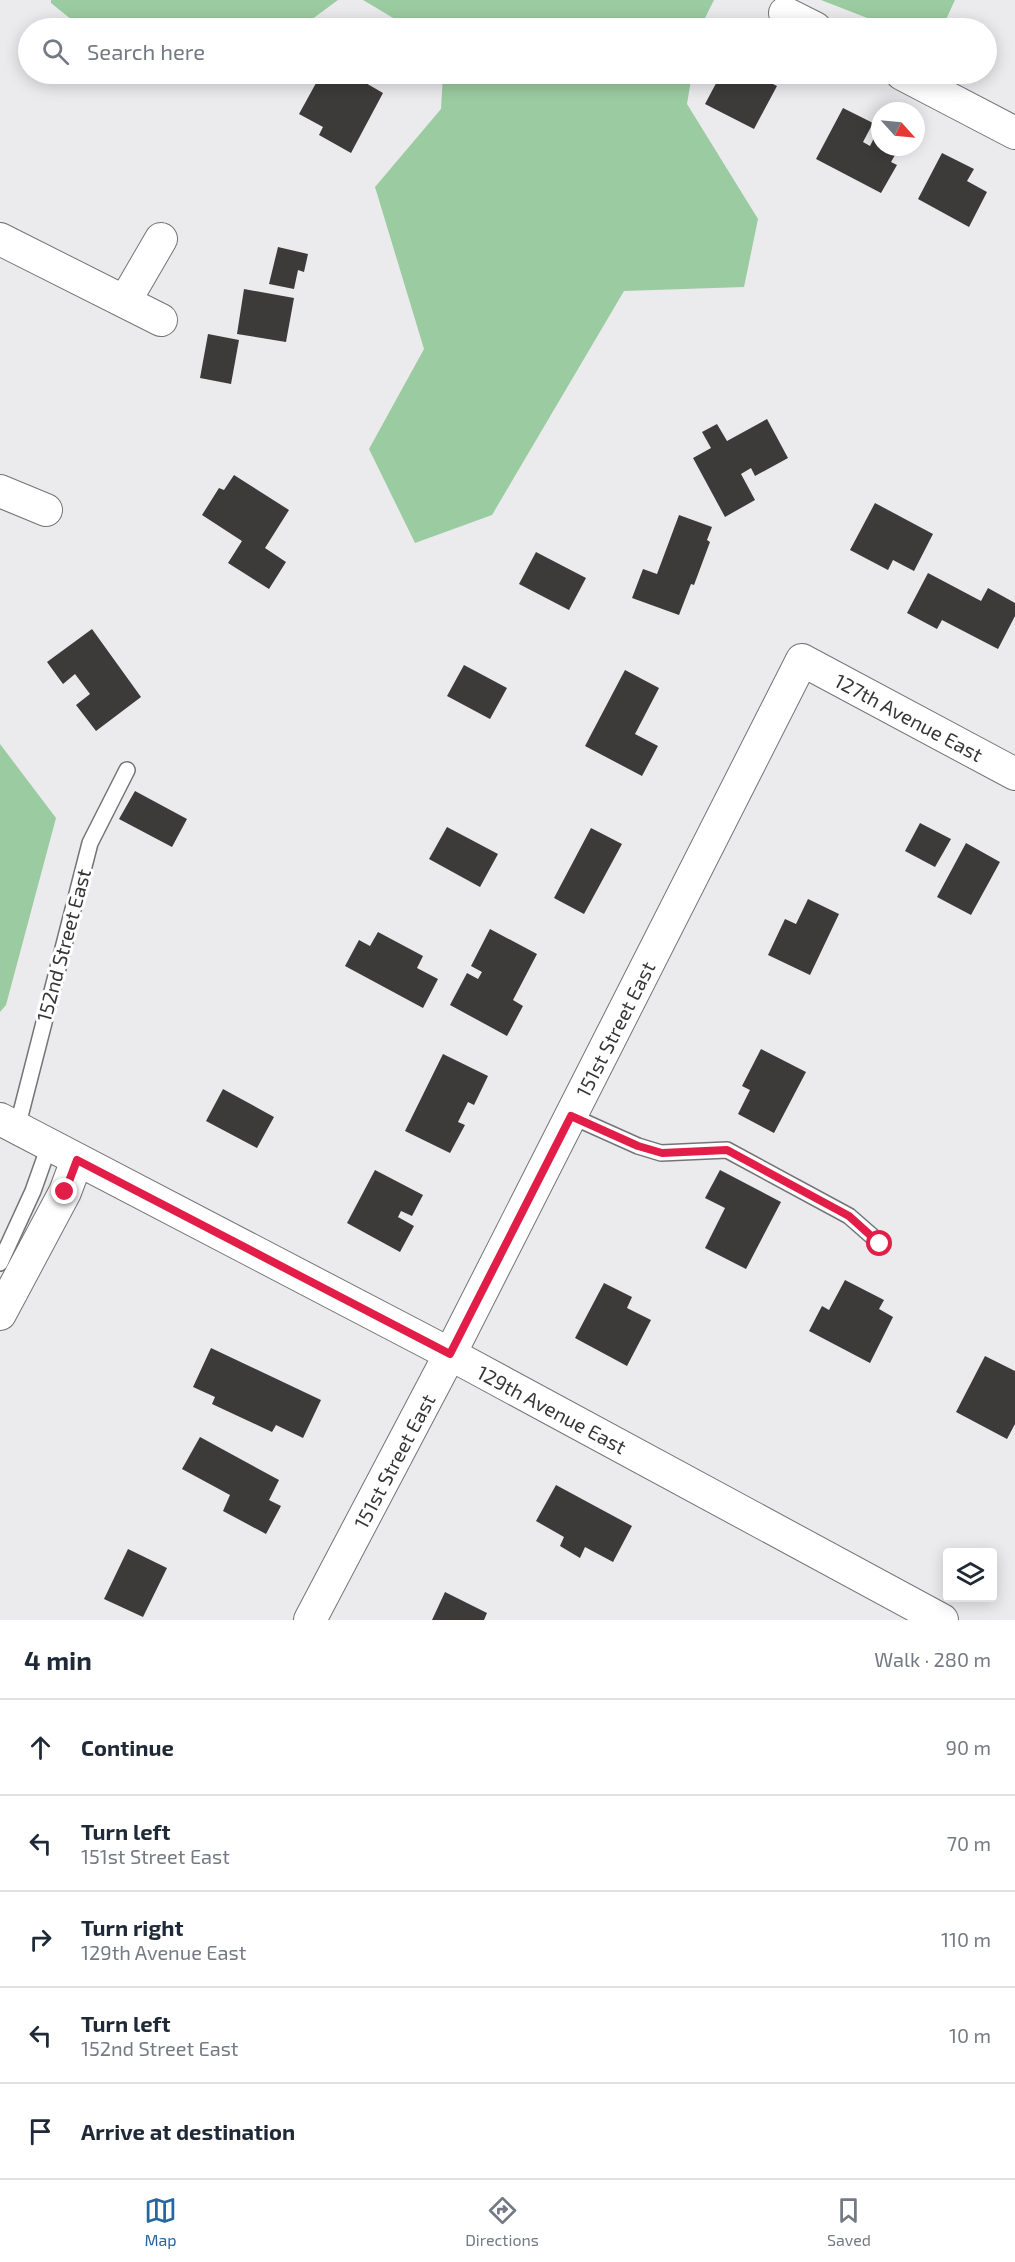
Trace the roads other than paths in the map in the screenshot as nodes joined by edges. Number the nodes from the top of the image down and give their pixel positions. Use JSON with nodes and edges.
{"nodes":[{"id":1,"x":785,"y":13,"type":"dead end"},
{"id":2,"x":795,"y":18,"type":"edge"},
{"id":3,"x":921,"y":84,"type":"edge"},
{"id":4,"x":1015,"y":133,"type":"edge"},
{"id":5,"x":0,"y":239,"type":"edge"},
{"id":6,"x":161,"y":239,"type":"dead end"},
{"id":7,"x":125,"y":301,"type":"junction"},
{"id":8,"x":161,"y":320,"type":"dead end"},
{"id":9,"x":0,"y":491,"type":"edge"},
{"id":10,"x":46,"y":510,"type":"dead end"},
{"id":11,"x":802,"y":660,"type":"joint"},
{"id":12,"x":127,"y":770,"type":"dead end"},
{"id":13,"x":1015,"y":774,"type":"edge"},
{"id":14,"x":571,"y":1116,"type":"junction"},
{"id":15,"x":8,"y":1123,"type":"edge"},
{"id":16,"x":49,"y":1146,"type":"junction"},
{"id":17,"x":77,"y":1160,"type":"junction"},
{"id":18,"x":880,"y":1244,"type":"dead end"},
{"id":19,"x":0,"y":1263,"type":"edge"},
{"id":20,"x":0,"y":1314,"type":"edge"},
{"id":21,"x":450,"y":1354,"type":"junction"},
{"id":22,"x":310,"y":1620,"type":"edge"},
{"id":23,"x":942,"y":1620,"type":"edge"}],
"edges":[{"from":1,"to":2,"type":"street"},
{"from":3,"to":4,"type":"street"},
{"from":5,"to":7,"type":"street"},
{"from":6,"to":7,"type":"street"},
{"from":7,"to":8,"type":"street"},
{"from":9,"to":10,"type":"street"},
{"from":11,"to":13,"type":"street","name":"127th Avenue East"},
{"from":11,"to":14,"type":"street","name":"151st Street East"},
{"from":12,"to":15,"type":"lane","name":"152nd Street East"},
{"from":14,"to":18,"type":"lane"},
{"from":14,"to":21,"type":"street","name":"151st Street East"},
{"from":15,"to":16,"type":"street","name":"129th Avenue East"},
{"from":16,"to":17,"type":"street","name":"129th Avenue East"},
{"from":16,"to":19,"type":"lane"},
{"from":17,"to":20,"type":"street"},
{"from":17,"to":21,"type":"street","name":"129th Avenue East"},
{"from":21,"to":22,"type":"street","name":"151st Street East"},
{"from":21,"to":23,"type":"street","name":"129th Avenue East"}]}
